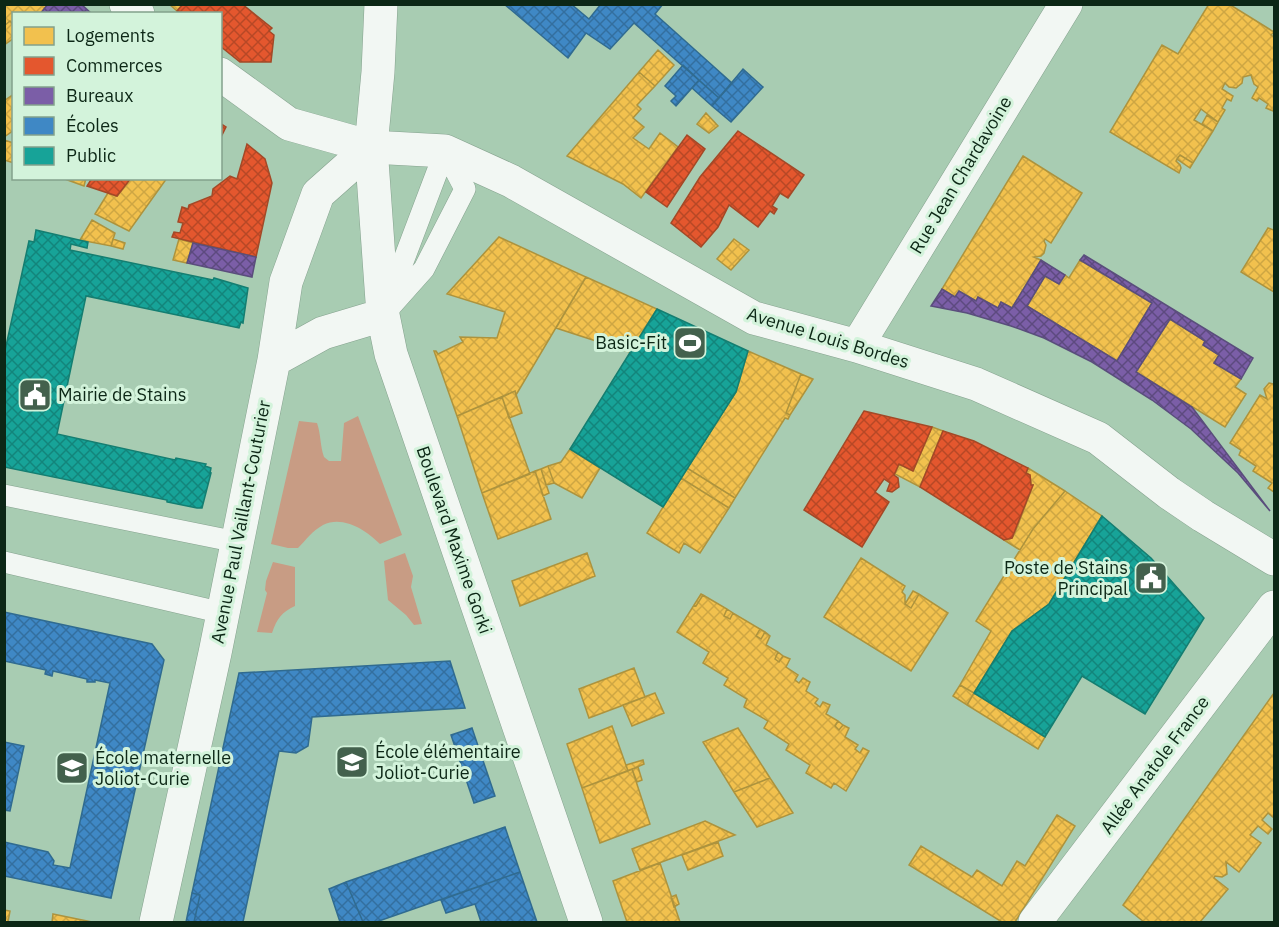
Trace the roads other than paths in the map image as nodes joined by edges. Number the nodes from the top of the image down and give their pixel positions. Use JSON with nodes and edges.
{"nodes":[{"id":1,"x":381,"y":4,"type":"edge"},
{"id":2,"x":1066,"y":4,"type":"edge"},
{"id":3,"x":222,"y":75,"type":"edge"},
{"id":4,"x":371,"y":147,"type":"junction"},
{"id":5,"x":445,"y":151,"type":"junction"},
{"id":6,"x":383,"y":315,"type":"junction"},
{"id":7,"x":857,"y":346,"type":"junction"},
{"id":8,"x":274,"y":360,"type":"junction"},
{"id":9,"x":4,"y":495,"type":"edge"},
{"id":10,"x":237,"y":542,"type":"junction"},
{"id":11,"x":1275,"y":559,"type":"edge"},
{"id":12,"x":4,"y":562,"type":"edge"},
{"id":13,"x":1275,"y":607,"type":"edge"},
{"id":14,"x":223,"y":613,"type":"junction"},
{"id":15,"x":156,"y":922,"type":"edge"},
{"id":16,"x":586,"y":922,"type":"edge"},
{"id":17,"x":1035,"y":922,"type":"edge"}],
"edges":[{"from":1,"to":4,"type":"street","name":"Boulevard Maxime Gorki"},
{"from":2,"to":7,"type":"street","name":"Rue Jean Chardavoine"},
{"from":3,"to":4,"type":"street","name":"Avenue Louis Bordes"},
{"from":4,"to":5,"type":"street","name":"Avenue Louis Bordes"},
{"from":4,"to":6,"type":"street","name":"Boulevard Maxime Gorki"},
{"from":4,"to":8,"type":"street","name":"Avenue Paul Vaillant-Couturier"},
{"from":5,"to":6,"type":"lane"},
{"from":5,"to":6,"type":"lane"},
{"from":5,"to":7,"type":"street","name":"Avenue Louis Bordes"},
{"from":6,"to":8,"type":"street"},
{"from":6,"to":16,"type":"street","name":"Boulevard Maxime Gorki"},
{"from":7,"to":11,"type":"street","name":"Avenue Louis Bordes"},
{"from":8,"to":10,"type":"street","name":"Avenue Paul Vaillant-Couturier"},
{"from":9,"to":10,"type":"lane"},
{"from":10,"to":14,"type":"street","name":"Avenue Paul Vaillant-Couturier"},
{"from":12,"to":14,"type":"lane"},
{"from":13,"to":17,"type":"street","name":"Allée Anatole France"},
{"from":14,"to":15,"type":"street","name":"Avenue Paul Vaillant-Couturier"}]}
